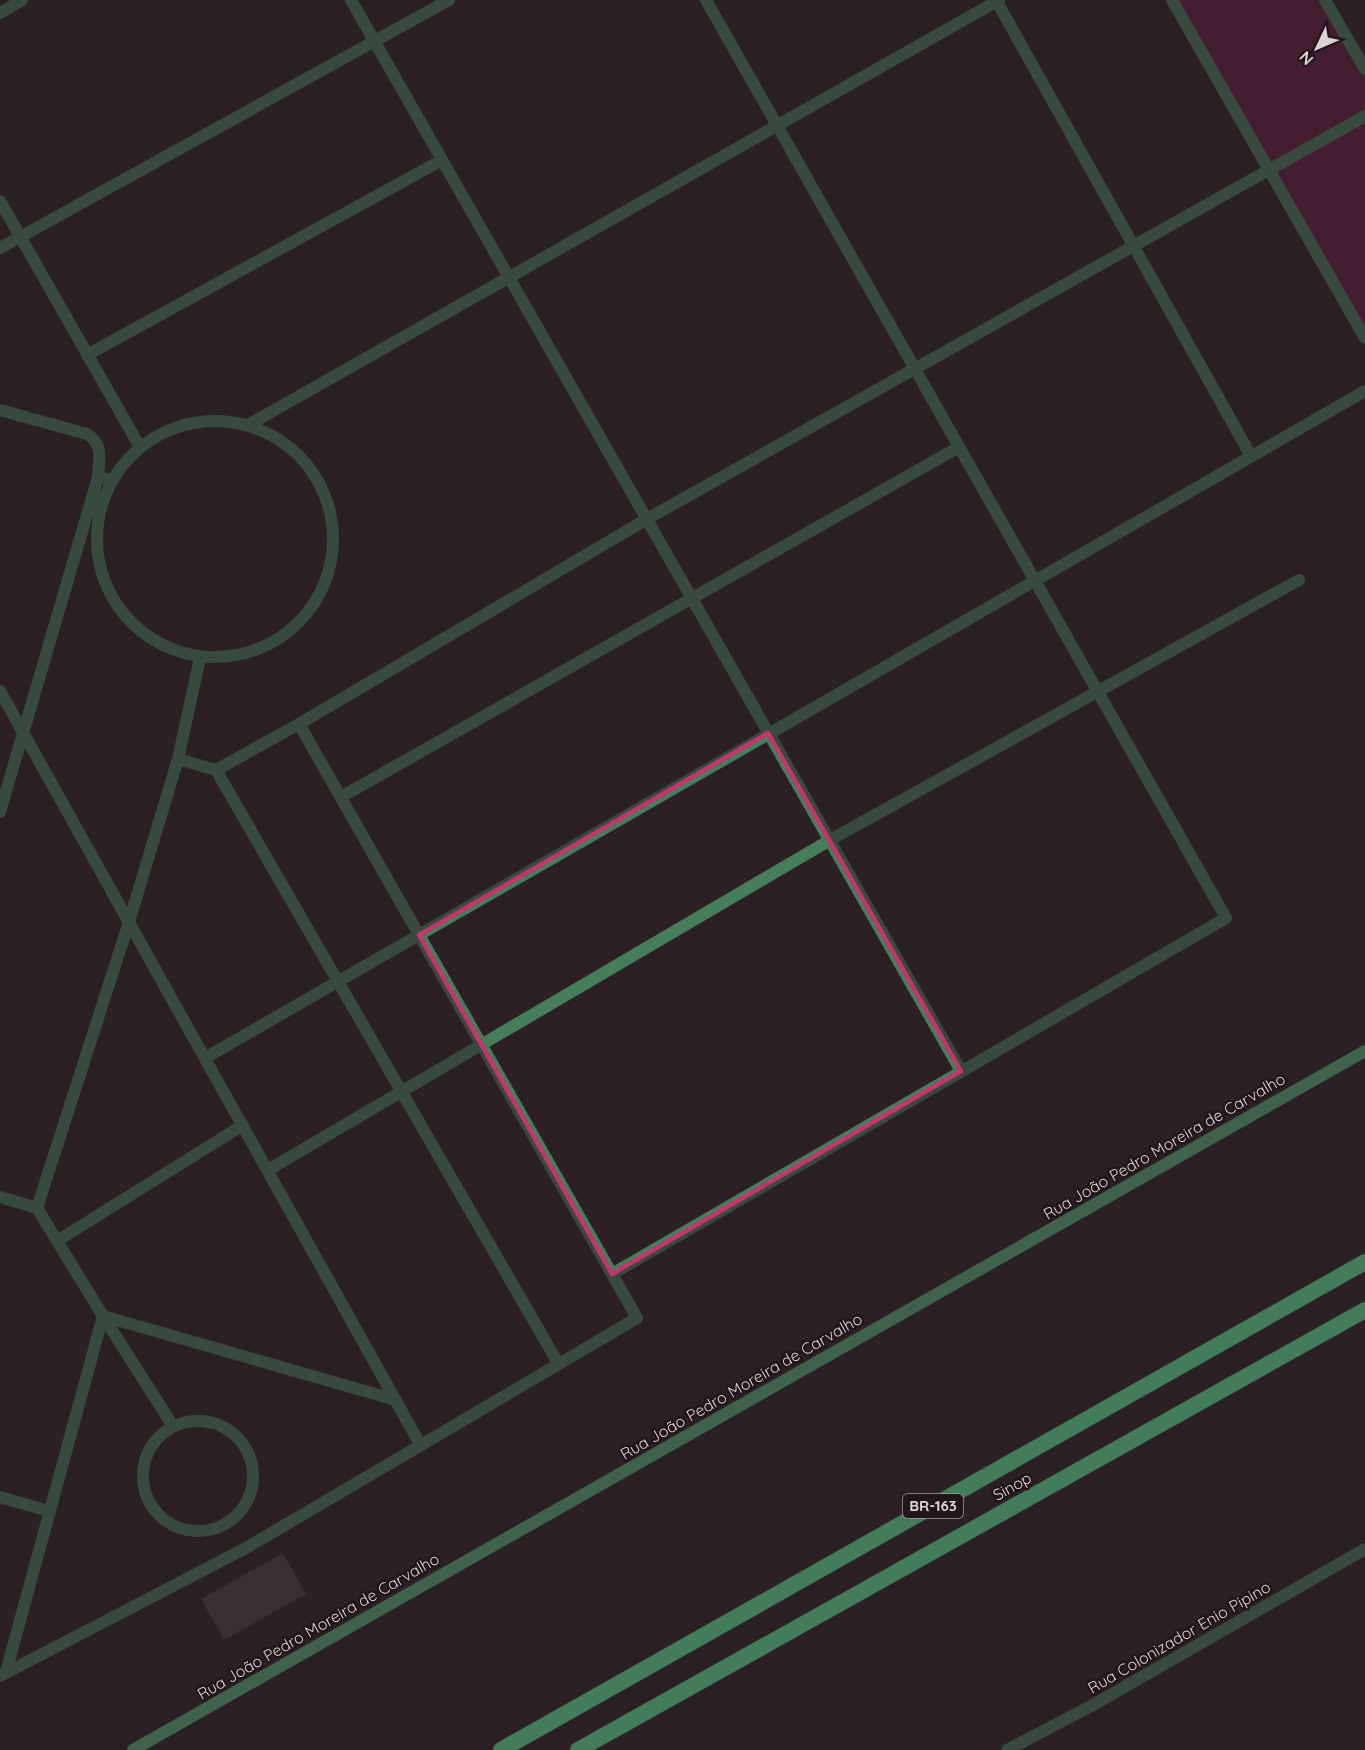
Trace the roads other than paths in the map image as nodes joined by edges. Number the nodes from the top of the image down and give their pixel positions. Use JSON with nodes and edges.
{"nodes":[{"id":1,"x":22,"y":0,"type":"edge"},
{"id":2,"x":351,"y":0,"type":"edge"},
{"id":3,"x":448,"y":0,"type":"edge"},
{"id":4,"x":706,"y":0,"type":"edge"},
{"id":5,"x":998,"y":0,"type":"edge"},
{"id":6,"x":1172,"y":0,"type":"edge"},
{"id":7,"x":1325,"y":0,"type":"edge"},
{"id":8,"x":0,"y":13,"type":"edge"},
{"id":9,"x":375,"y":41,"type":"junction"},
{"id":10,"x":1365,"y":69,"type":"edge"},
{"id":11,"x":1365,"y":116,"type":"edge"},
{"id":12,"x":777,"y":125,"type":"junction"},
{"id":13,"x":442,"y":160,"type":"junction"},
{"id":14,"x":1269,"y":170,"type":"junction"},
{"id":15,"x":0,"y":201,"type":"edge"},
{"id":16,"x":20,"y":236,"type":"junction"},
{"id":17,"x":1134,"y":246,"type":"junction"},
{"id":18,"x":0,"y":248,"type":"edge"},
{"id":19,"x":509,"y":277,"type":"junction"},
{"id":20,"x":1365,"y":338,"type":"edge"},
{"id":21,"x":87,"y":355,"type":"junction"},
{"id":22,"x":916,"y":369,"type":"junction"},
{"id":23,"x":1365,"y":391,"type":"edge"},
{"id":24,"x":0,"y":410,"type":"edge"},
{"id":25,"x":248,"y":425,"type":"junction"},
{"id":26,"x":140,"y":447,"type":"junction"},
{"id":27,"x":959,"y":447,"type":"junction"},
{"id":28,"x":1251,"y":456,"type":"junction"},
{"id":29,"x":98,"y":477,"type":"junction"},
{"id":30,"x":111,"y":480,"type":"junction"},
{"id":31,"x":647,"y":519,"type":"junction"},
{"id":32,"x":1035,"y":579,"type":"junction"},
{"id":33,"x":1299,"y":580,"type":"dead end"},
{"id":34,"x":692,"y":598,"type":"junction"},
{"id":35,"x":200,"y":658,"type":"junction"},
{"id":36,"x":0,"y":692,"type":"edge"},
{"id":37,"x":1100,"y":692,"type":"junction"},
{"id":38,"x":299,"y":724,"type":"junction"},
{"id":39,"x":22,"y":732,"type":"junction"},
{"id":40,"x":768,"y":733,"type":"junction"},
{"id":41,"x":178,"y":759,"type":"junction"},
{"id":42,"x":216,"y":770,"type":"junction"},
{"id":43,"x":341,"y":797,"type":"junction"},
{"id":44,"x":0,"y":812,"type":"edge"},
{"id":45,"x":830,"y":840,"type":"junction"},
{"id":46,"x":129,"y":922,"type":"junction"},
{"id":47,"x":419,"y":935,"type":"junction"},
{"id":48,"x":338,"y":982,"type":"junction"},
{"id":49,"x":481,"y":1043,"type":"junction"},
{"id":50,"x":1365,"y":1051,"type":"edge"},
{"id":51,"x":205,"y":1058,"type":"junction"},
{"id":52,"x":961,"y":1071,"type":"junction"},
{"id":53,"x":401,"y":1092,"type":"junction"},
{"id":54,"x":243,"y":1125,"type":"junction"},
{"id":55,"x":268,"y":1170,"type":"junction"},
{"id":56,"x":0,"y":1197,"type":"edge"},
{"id":57,"x":37,"y":1208,"type":"junction"},
{"id":58,"x":57,"y":1241,"type":"junction"},
{"id":59,"x":1365,"y":1262,"type":"edge"},
{"id":60,"x":612,"y":1274,"type":"junction"},
{"id":61,"x":1365,"y":1310,"type":"edge"},
{"id":62,"x":103,"y":1316,"type":"junction"},
{"id":63,"x":558,"y":1363,"type":"junction"},
{"id":64,"x":396,"y":1400,"type":"junction"},
{"id":65,"x":173,"y":1426,"type":"junction"},
{"id":66,"x":420,"y":1443,"type":"junction"},
{"id":67,"x":0,"y":1497,"type":"edge"},
{"id":68,"x":49,"y":1511,"type":"junction"},
{"id":69,"x":1365,"y":1549,"type":"edge"},
{"id":70,"x":3,"y":1674,"type":"edge"},
{"id":71,"x":133,"y":1750,"type":"edge"},
{"id":72,"x":501,"y":1750,"type":"edge"},
{"id":73,"x":578,"y":1750,"type":"edge"},
{"id":74,"x":1006,"y":1750,"type":"edge"}],
"edges":[{"from":1,"to":8,"type":"street"},
{"from":2,"to":9,"type":"street"},
{"from":3,"to":9,"type":"street"},
{"from":4,"to":12,"type":"street"},
{"from":5,"to":12,"type":"street"},
{"from":5,"to":17,"type":"street"},
{"from":6,"to":14,"type":"street"},
{"from":7,"to":10,"type":"street"},
{"from":9,"to":13,"type":"street"},
{"from":9,"to":16,"type":"street"},
{"from":11,"to":14,"type":"street"},
{"from":12,"to":19,"type":"street"},
{"from":12,"to":22,"type":"street"},
{"from":13,"to":19,"type":"street"},
{"from":13,"to":21,"type":"street"},
{"from":14,"to":17,"type":"street"},
{"from":14,"to":20,"type":"street"},
{"from":15,"to":16,"type":"street"},
{"from":16,"to":18,"type":"street"},
{"from":16,"to":21,"type":"street"},
{"from":17,"to":22,"type":"street"},
{"from":17,"to":28,"type":"street"},
{"from":19,"to":25,"type":"street"},
{"from":19,"to":31,"type":"street"},
{"from":21,"to":26,"type":"street"},
{"from":22,"to":27,"type":"street"},
{"from":22,"to":31,"type":"street"},
{"from":23,"to":28,"type":"street"},
{"from":24,"to":29,"type":"street"},
{"from":25,"to":26,"type":"street"},
{"from":25,"to":35,"type":"street"},
{"from":26,"to":30,"type":"street"},
{"from":27,"to":32,"type":"street"},
{"from":27,"to":34,"type":"street"},
{"from":28,"to":32,"type":"street"},
{"from":29,"to":30,"type":"street"},
{"from":29,"to":39,"type":"street"},
{"from":30,"to":35,"type":"street"},
{"from":31,"to":34,"type":"street"},
{"from":31,"to":38,"type":"street"},
{"from":32,"to":37,"type":"street"},
{"from":32,"to":40,"type":"street"},
{"from":33,"to":37,"type":"street"},
{"from":34,"to":40,"type":"street"},
{"from":34,"to":43,"type":"street"},
{"from":35,"to":41,"type":"street"},
{"from":36,"to":39,"type":"street"},
{"from":37,"to":45,"type":"street"},
{"from":37,"to":52,"type":"street"},
{"from":38,"to":42,"type":"street"},
{"from":38,"to":43,"type":"street"},
{"from":39,"to":44,"type":"street"},
{"from":39,"to":46,"type":"street"},
{"from":40,"to":45,"type":"street"},
{"from":40,"to":47,"type":"street"},
{"from":41,"to":42,"type":"street"},
{"from":41,"to":46,"type":"street"},
{"from":42,"to":48,"type":"street"},
{"from":43,"to":47,"type":"street"},
{"from":45,"to":49,"type":"street"},
{"from":45,"to":52,"type":"street"},
{"from":46,"to":51,"type":"street"},
{"from":46,"to":57,"type":"street"},
{"from":47,"to":48,"type":"street"},
{"from":47,"to":49,"type":"street"},
{"from":48,"to":51,"type":"street"},
{"from":48,"to":53,"type":"street"},
{"from":49,"to":53,"type":"street"},
{"from":49,"to":60,"type":"street"},
{"from":50,"to":71,"type":"main road","name":"Rua João Pedro Moreira de Carvalho"},
{"from":51,"to":54,"type":"street"},
{"from":52,"to":60,"type":"street"},
{"from":53,"to":55,"type":"street"},
{"from":53,"to":63,"type":"street"},
{"from":54,"to":55,"type":"street"},
{"from":54,"to":58,"type":"street"},
{"from":55,"to":64,"type":"street"},
{"from":56,"to":57,"type":"street"},
{"from":57,"to":58,"type":"street"},
{"from":58,"to":62,"type":"street"},
{"from":59,"to":72,"type":"highway","number":"BR-163"},
{"from":60,"to":63,"type":"street"},
{"from":61,"to":73,"type":"highway","name":"Sinop","number":"BR-163"},
{"from":62,"to":64,"type":"street"},
{"from":62,"to":65,"type":"street"},
{"from":62,"to":68,"type":"street"},
{"from":63,"to":66,"type":"street"},
{"from":64,"to":66,"type":"street"},
{"from":65,"to":65,"type":"street"},
{"from":66,"to":70,"type":"street"},
{"from":67,"to":68,"type":"street"},
{"from":68,"to":70,"type":"street"},
{"from":69,"to":74,"type":"street","name":"Rua Colonizador Enio Pipino"}]}
